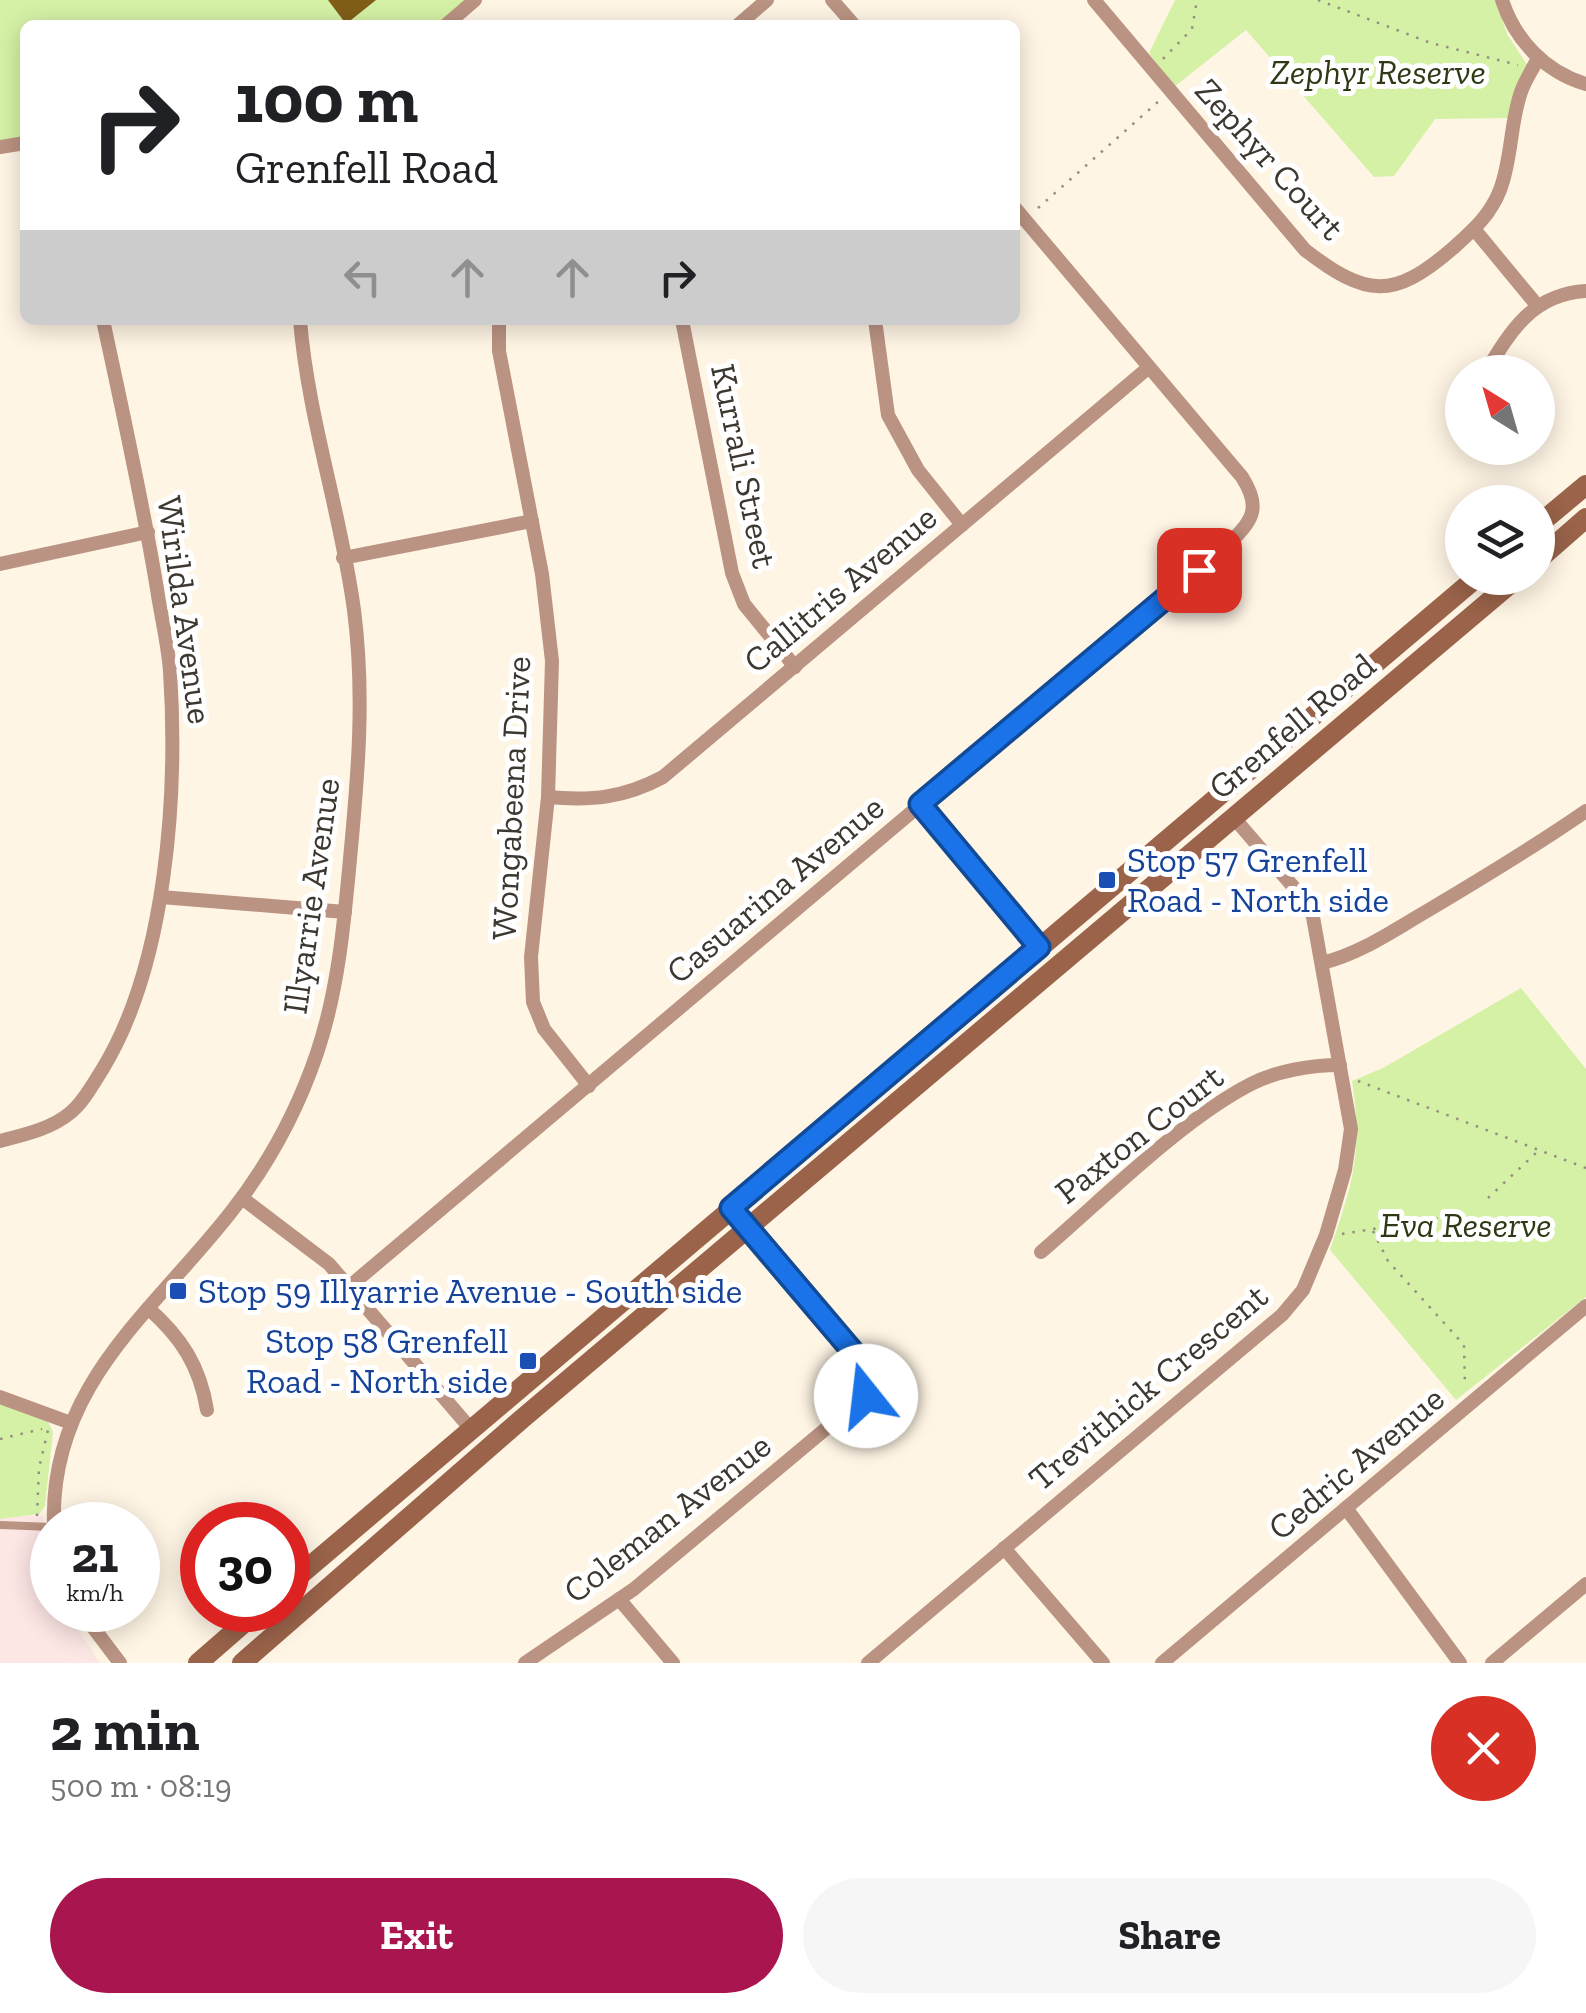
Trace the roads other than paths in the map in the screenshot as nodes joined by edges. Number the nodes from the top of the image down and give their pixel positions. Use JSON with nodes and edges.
{"nodes":[{"id":1,"x":475,"y":0,"type":"edge"},
{"id":2,"x":767,"y":0,"type":"edge"},
{"id":3,"x":832,"y":0,"type":"edge"},
{"id":4,"x":1094,"y":0,"type":"edge"},
{"id":5,"x":1502,"y":0,"type":"edge"},
{"id":6,"x":452,"y":20,"type":"edge"},
{"id":7,"x":744,"y":20,"type":"edge"},
{"id":8,"x":850,"y":20,"type":"edge"},
{"id":9,"x":1536,"y":62,"type":"junction"},
{"id":10,"x":1586,"y":84,"type":"edge"},
{"id":11,"x":1020,"y":214,"type":"edge"},
{"id":12,"x":1474,"y":229,"type":"junction"},
{"id":13,"x":1586,"y":290,"type":"edge"},
{"id":14,"x":1536,"y":304,"type":"junction"},
{"id":15,"x":104,"y":325,"type":"edge"},
{"id":16,"x":301,"y":325,"type":"edge"},
{"id":17,"x":499,"y":325,"type":"edge"},
{"id":18,"x":683,"y":325,"type":"edge"},
{"id":19,"x":876,"y":325,"type":"edge"},
{"id":20,"x":1496,"y":355,"type":"edge"},
{"id":21,"x":1148,"y":368,"type":"junction"},
{"id":22,"x":1586,"y":485,"type":"edge"},
{"id":23,"x":1555,"y":511,"type":"edge"},
{"id":24,"x":1586,"y":518,"type":"edge"},
{"id":25,"x":532,"y":521,"type":"junction"},
{"id":26,"x":962,"y":525,"type":"junction"},
{"id":27,"x":148,"y":532,"type":"junction"},
{"id":28,"x":1555,"y":545,"type":"edge"},
{"id":29,"x":343,"y":558,"type":"junction"},
{"id":30,"x":0,"y":564,"type":"edge"},
{"id":31,"x":1456,"y":595,"type":"edge"},
{"id":32,"x":1497,"y":595,"type":"edge"},
{"id":33,"x":795,"y":666,"type":"junction"},
{"id":34,"x":548,"y":797,"type":"junction"},
{"id":35,"x":1217,"y":797,"type":"junction"},
{"id":36,"x":920,"y":804,"type":"junction"},
{"id":37,"x":1586,"y":811,"type":"edge"},
{"id":38,"x":1234,"y":818,"type":"junction"},
{"id":39,"x":161,"y":897,"type":"junction"},
{"id":40,"x":345,"y":912,"type":"junction"},
{"id":41,"x":1039,"y":947,"type":"junction"},
{"id":42,"x":1322,"y":963,"type":"junction"},
{"id":43,"x":1058,"y":969,"type":"junction"},
{"id":44,"x":1342,"y":1070,"type":"junction"},
{"id":45,"x":589,"y":1086,"type":"junction"},
{"id":46,"x":0,"y":1140,"type":"edge"},
{"id":47,"x":242,"y":1198,"type":"junction"},
{"id":48,"x":731,"y":1208,"type":"junction"},
{"id":49,"x":749,"y":1230,"type":"junction"},
{"id":50,"x":1041,"y":1252,"type":"dead end"},
{"id":51,"x":350,"y":1286,"type":"junction"},
{"id":52,"x":1586,"y":1306,"type":"edge"},
{"id":53,"x":148,"y":1308,"type":"junction"},
{"id":54,"x":0,"y":1398,"type":"edge"},
{"id":55,"x":207,"y":1410,"type":"dead end"},
{"id":56,"x":70,"y":1423,"type":"junction"},
{"id":57,"x":470,"y":1428,"type":"junction"},
{"id":58,"x":54,"y":1502,"type":"edge"},
{"id":59,"x":1346,"y":1508,"type":"junction"},
{"id":60,"x":0,"y":1525,"type":"edge"},
{"id":61,"x":30,"y":1527,"type":"edge"},
{"id":62,"x":1004,"y":1548,"type":"junction"},
{"id":63,"x":310,"y":1565,"type":"edge"},
{"id":64,"x":1586,"y":1584,"type":"edge"},
{"id":65,"x":619,"y":1599,"type":"junction"},
{"id":66,"x":97,"y":1632,"type":"edge"},
{"id":67,"x":233,"y":1632,"type":"edge"},
{"id":68,"x":120,"y":1663,"type":"edge"},
{"id":69,"x":198,"y":1663,"type":"edge"},
{"id":70,"x":242,"y":1663,"type":"edge"},
{"id":71,"x":526,"y":1663,"type":"edge"},
{"id":72,"x":673,"y":1663,"type":"edge"},
{"id":73,"x":868,"y":1663,"type":"edge"},
{"id":74,"x":1102,"y":1663,"type":"edge"},
{"id":75,"x":1162,"y":1663,"type":"edge"},
{"id":76,"x":1460,"y":1663,"type":"edge"},
{"id":77,"x":1492,"y":1663,"type":"edge"}],
"edges":[{"from":1,"to":6,"type":"street"},
{"from":2,"to":7,"type":"street"},
{"from":3,"to":8,"type":"street"},
{"from":4,"to":12,"type":"street","name":"Zephyr Court"},
{"from":5,"to":9,"type":"street"},
{"from":9,"to":10,"type":"street"},
{"from":9,"to":12,"type":"street","name":"Zephyr Court"},
{"from":11,"to":21,"type":"street","name":"Casuarina Avenue"},
{"from":12,"to":14,"type":"street"},
{"from":13,"to":14,"type":"street"},
{"from":14,"to":20,"type":"street"},
{"from":15,"to":27,"type":"street","name":"Wirilda Avenue"},
{"from":16,"to":29,"type":"street","name":"Illyarrie Avenue"},
{"from":17,"to":25,"type":"street","name":"Wongabeena Drive"},
{"from":18,"to":33,"type":"street","name":"Kurrali Street"},
{"from":19,"to":26,"type":"street"},
{"from":21,"to":26,"type":"street","name":"Callitris Avenue"},
{"from":21,"to":36,"type":"street","name":"Casuarina Avenue"},
{"from":22,"to":23,"type":"main road"},
{"from":24,"to":28,"type":"main road"},
{"from":25,"to":29,"type":"street"},
{"from":25,"to":34,"type":"street","name":"Wongabeena Drive"},
{"from":26,"to":33,"type":"street","name":"Callitris Avenue"},
{"from":27,"to":30,"type":"street"},
{"from":27,"to":39,"type":"street","name":"Wirilda Avenue"},
{"from":29,"to":40,"type":"street","name":"Illyarrie Avenue"},
{"from":31,"to":35,"type":"main road","name":"Grenfell Road"},
{"from":32,"to":38,"type":"main road","name":"Grenfell Road"},
{"from":33,"to":34,"type":"street","name":"Callitris Avenue"},
{"from":34,"to":45,"type":"street","name":"Wongabeena Drive"},
{"from":35,"to":38,"type":"main road"},
{"from":35,"to":41,"type":"main road","name":"Grenfell Road"},
{"from":36,"to":41,"type":"street"},
{"from":36,"to":45,"type":"street","name":"Casuarina Avenue"},
{"from":37,"to":42,"type":"street"},
{"from":38,"to":42,"type":"street","name":"Trevithick Crescent"},
{"from":38,"to":43,"type":"main road","name":"Grenfell Road"},
{"from":39,"to":40,"type":"street"},
{"from":39,"to":46,"type":"street","name":"Wirilda Avenue"},
{"from":40,"to":47,"type":"street","name":"Illyarrie Avenue"},
{"from":41,"to":43,"type":"main road"},
{"from":41,"to":48,"type":"main road","name":"Grenfell Road"},
{"from":42,"to":44,"type":"street","name":"Trevithick Crescent"},
{"from":43,"to":49,"type":"main road","name":"Grenfell Road"},
{"from":44,"to":50,"type":"street","name":"Paxton Court"},
{"from":44,"to":62,"type":"street","name":"Trevithick Crescent"},
{"from":45,"to":51,"type":"street","name":"Casuarina Avenue"},
{"from":47,"to":51,"type":"street"},
{"from":47,"to":53,"type":"street","name":"Illyarrie Avenue"},
{"from":48,"to":49,"type":"main road"},
{"from":48,"to":57,"type":"main road","name":"Grenfell Road"},
{"from":49,"to":65,"type":"street","name":"Coleman Avenue"},
{"from":49,"to":70,"type":"main road","name":"Grenfell Road"},
{"from":51,"to":57,"type":"street"},
{"from":52,"to":59,"type":"street","name":"Cedric Avenue"},
{"from":53,"to":55,"type":"street"},
{"from":53,"to":56,"type":"street","name":"Illyarrie Avenue"},
{"from":54,"to":56,"type":"street"},
{"from":56,"to":58,"type":"street","name":"Illyarrie Avenue"},
{"from":57,"to":63,"type":"main road","name":"Grenfell Road"},
{"from":59,"to":75,"type":"street","name":"Cedric Avenue"},
{"from":59,"to":76,"type":"street"},
{"from":60,"to":61,"type":"lane"},
{"from":62,"to":73,"type":"street","name":"Trevithick Crescent"},
{"from":62,"to":74,"type":"street"},
{"from":64,"to":77,"type":"street"},
{"from":65,"to":71,"type":"street","name":"Coleman Avenue"},
{"from":65,"to":72,"type":"street"},
{"from":66,"to":68,"type":"street"},
{"from":67,"to":69,"type":"main road"}]}
